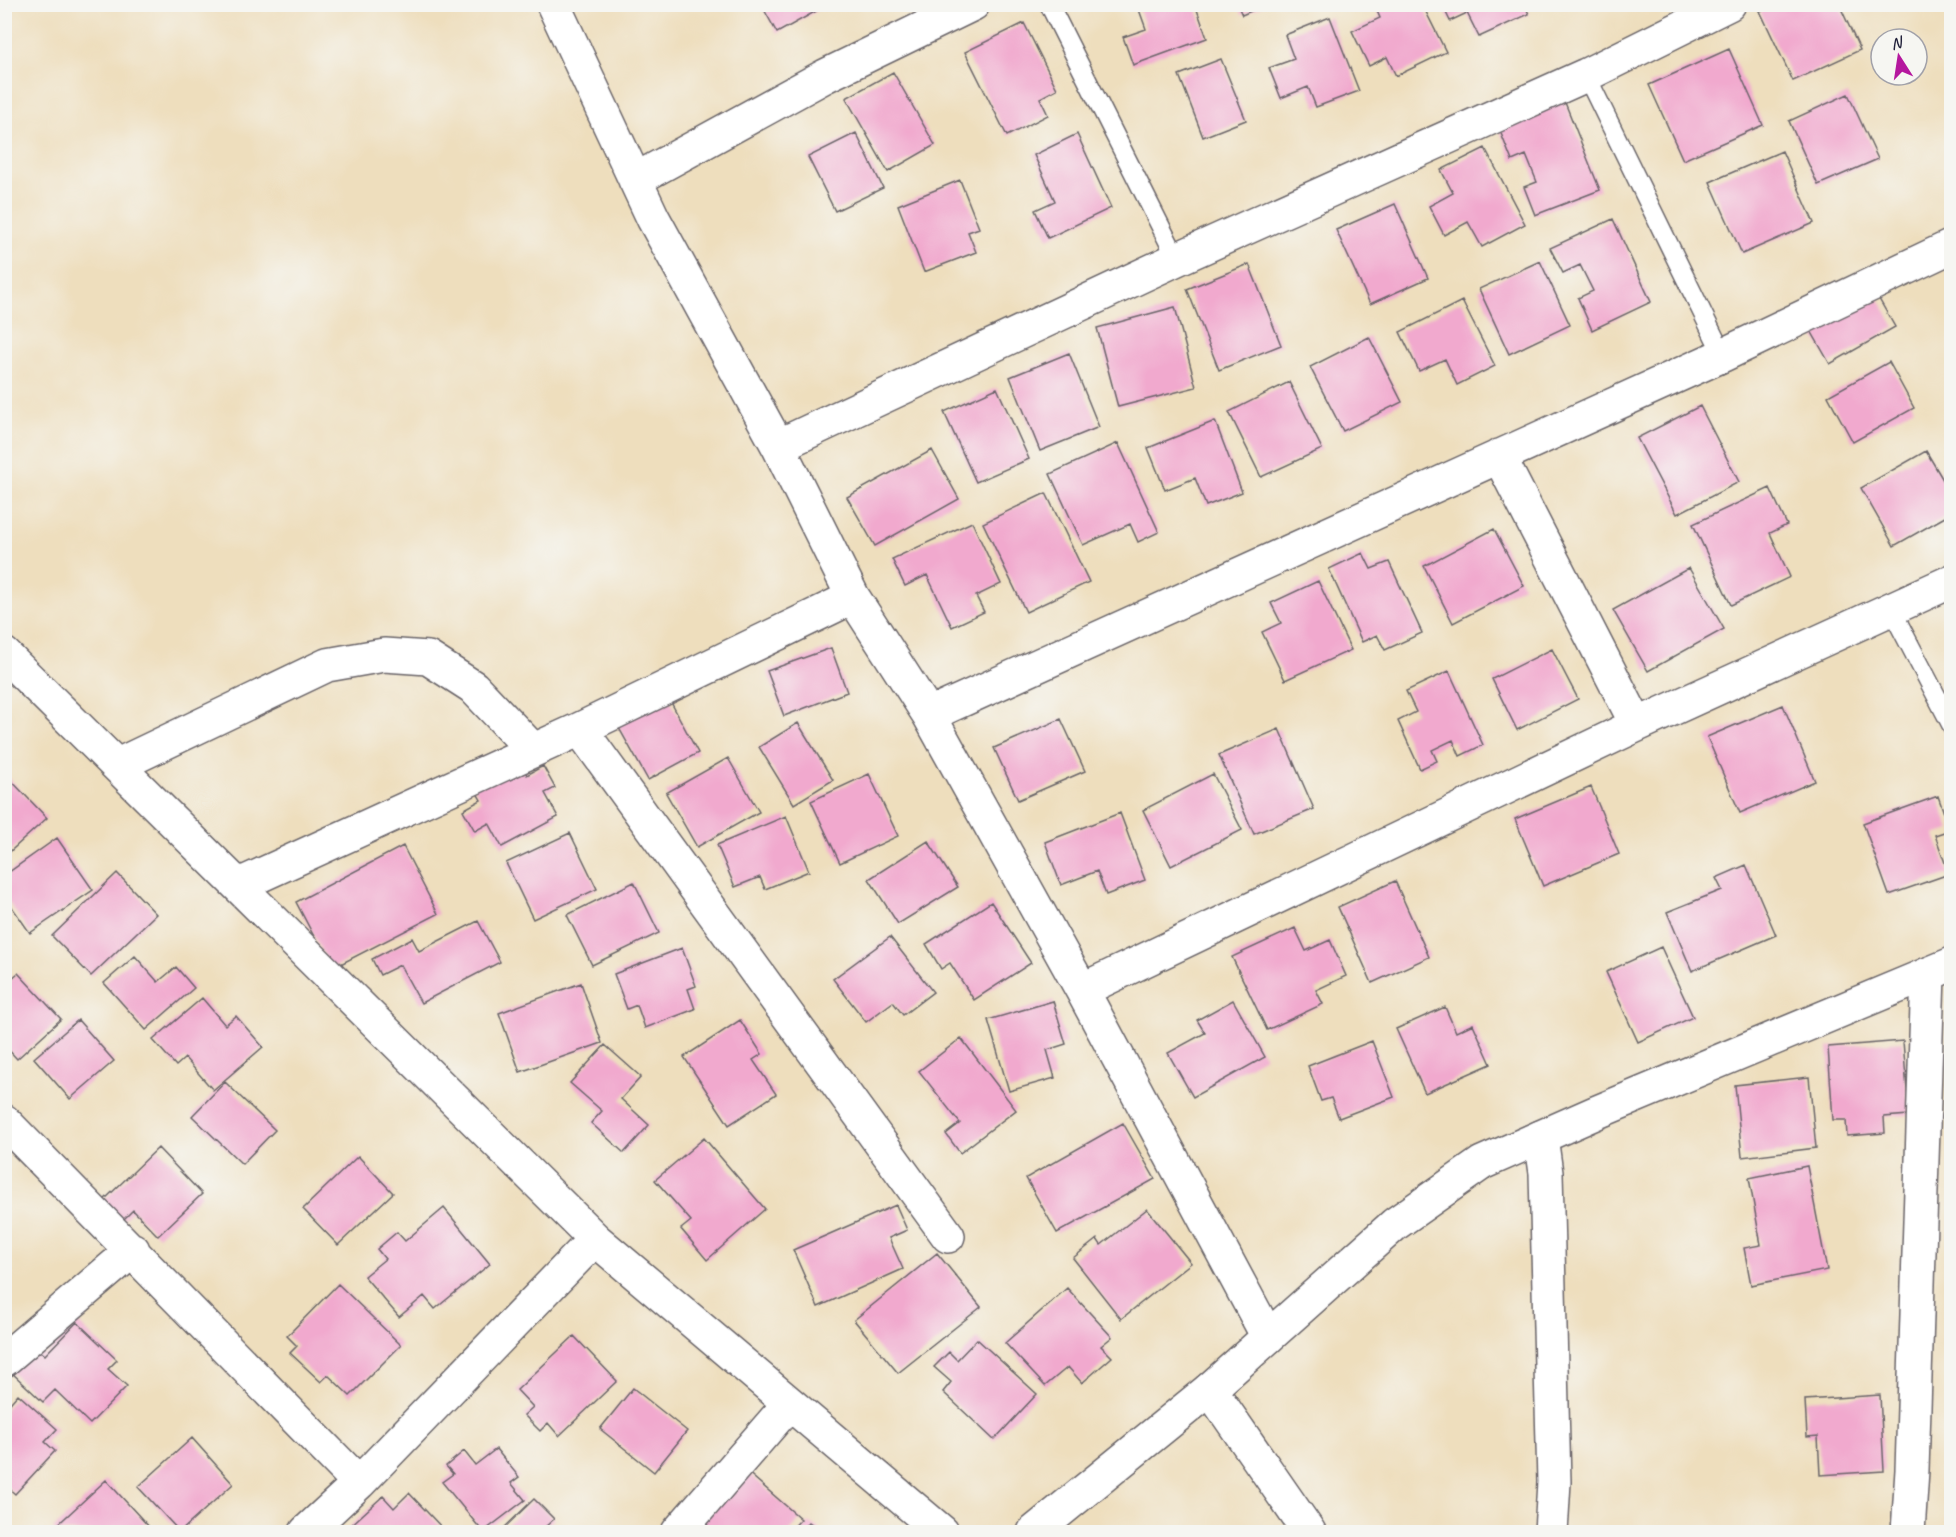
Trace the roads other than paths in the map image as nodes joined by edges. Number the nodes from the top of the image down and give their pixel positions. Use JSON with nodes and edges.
{"nodes":[{"id":1,"x":553,"y":4,"type":"edge"},
{"id":2,"x":973,"y":4,"type":"edge"},
{"id":3,"x":1048,"y":4,"type":"edge"},
{"id":4,"x":1729,"y":4,"type":"edge"},
{"id":5,"x":1586,"y":75,"type":"junction"},
{"id":6,"x":635,"y":180,"type":"junction"},
{"id":7,"x":1952,"y":246,"type":"edge"},
{"id":8,"x":1177,"y":259,"type":"junction"},
{"id":9,"x":1723,"y":355,"type":"junction"},
{"id":10,"x":778,"y":446,"type":"junction"},
{"id":11,"x":1498,"y":456,"type":"junction"},
{"id":12,"x":1952,"y":581,"type":"edge"},
{"id":13,"x":854,"y":597,"type":"junction"},
{"id":14,"x":1891,"y":609,"type":"junction"},
{"id":15,"x":4,"y":654,"type":"edge"},
{"id":16,"x":929,"y":715,"type":"junction"},
{"id":17,"x":1637,"y":725,"type":"junction"},
{"id":18,"x":1952,"y":726,"type":"edge"},
{"id":19,"x":580,"y":729,"type":"junction"},
{"id":20,"x":533,"y":750,"type":"junction"},
{"id":21,"x":118,"y":765,"type":"junction"},
{"id":22,"x":239,"y":885,"type":"junction"},
{"id":23,"x":1940,"y":969,"type":"edge"},
{"id":24,"x":1082,"y":990,"type":"junction"},
{"id":25,"x":4,"y":1120,"type":"edge"},
{"id":26,"x":1541,"y":1137,"type":"junction"},
{"id":27,"x":948,"y":1236,"type":"dead end"},
{"id":28,"x":595,"y":1239,"type":"junction"},
{"id":29,"x":133,"y":1250,"type":"junction"},
{"id":30,"x":1268,"y":1337,"type":"junction"},
{"id":31,"x":4,"y":1360,"type":"edge"},
{"id":32,"x":1210,"y":1389,"type":"junction"},
{"id":33,"x":789,"y":1404,"type":"junction"},
{"id":34,"x":359,"y":1483,"type":"junction"},
{"id":35,"x":306,"y":1533,"type":"edge"},
{"id":36,"x":678,"y":1533,"type":"edge"},
{"id":37,"x":942,"y":1533,"type":"edge"},
{"id":38,"x":1034,"y":1533,"type":"edge"},
{"id":39,"x":1309,"y":1533,"type":"edge"},
{"id":40,"x":1551,"y":1533,"type":"edge"},
{"id":41,"x":1908,"y":1533,"type":"edge"}],
"edges":[{"from":1,"to":6,"type":"street"},
{"from":2,"to":6,"type":"street"},
{"from":3,"to":8,"type":"lane"},
{"from":4,"to":5,"type":"street"},
{"from":5,"to":8,"type":"street"},
{"from":5,"to":9,"type":"lane"},
{"from":6,"to":10,"type":"street"},
{"from":7,"to":9,"type":"street"},
{"from":8,"to":10,"type":"street"},
{"from":9,"to":11,"type":"street"},
{"from":10,"to":13,"type":"street"},
{"from":11,"to":16,"type":"street"},
{"from":11,"to":17,"type":"street"},
{"from":12,"to":14,"type":"street"},
{"from":13,"to":16,"type":"street"},
{"from":13,"to":19,"type":"street"},
{"from":14,"to":17,"type":"street"},
{"from":14,"to":18,"type":"lane"},
{"from":15,"to":21,"type":"street"},
{"from":16,"to":24,"type":"street"},
{"from":17,"to":24,"type":"street"},
{"from":19,"to":20,"type":"street"},
{"from":19,"to":27,"type":"street"},
{"from":20,"to":21,"type":"street"},
{"from":20,"to":22,"type":"street"},
{"from":21,"to":22,"type":"street"},
{"from":22,"to":28,"type":"street"},
{"from":23,"to":26,"type":"street"},
{"from":23,"to":41,"type":"street"},
{"from":24,"to":30,"type":"street"},
{"from":25,"to":29,"type":"street"},
{"from":26,"to":30,"type":"street"},
{"from":26,"to":40,"type":"street"},
{"from":28,"to":33,"type":"street"},
{"from":28,"to":34,"type":"street"},
{"from":29,"to":31,"type":"street"},
{"from":29,"to":34,"type":"street"},
{"from":30,"to":32,"type":"street"},
{"from":32,"to":38,"type":"street"},
{"from":32,"to":39,"type":"street"},
{"from":33,"to":36,"type":"street"},
{"from":33,"to":37,"type":"street"},
{"from":34,"to":35,"type":"street"}]}
